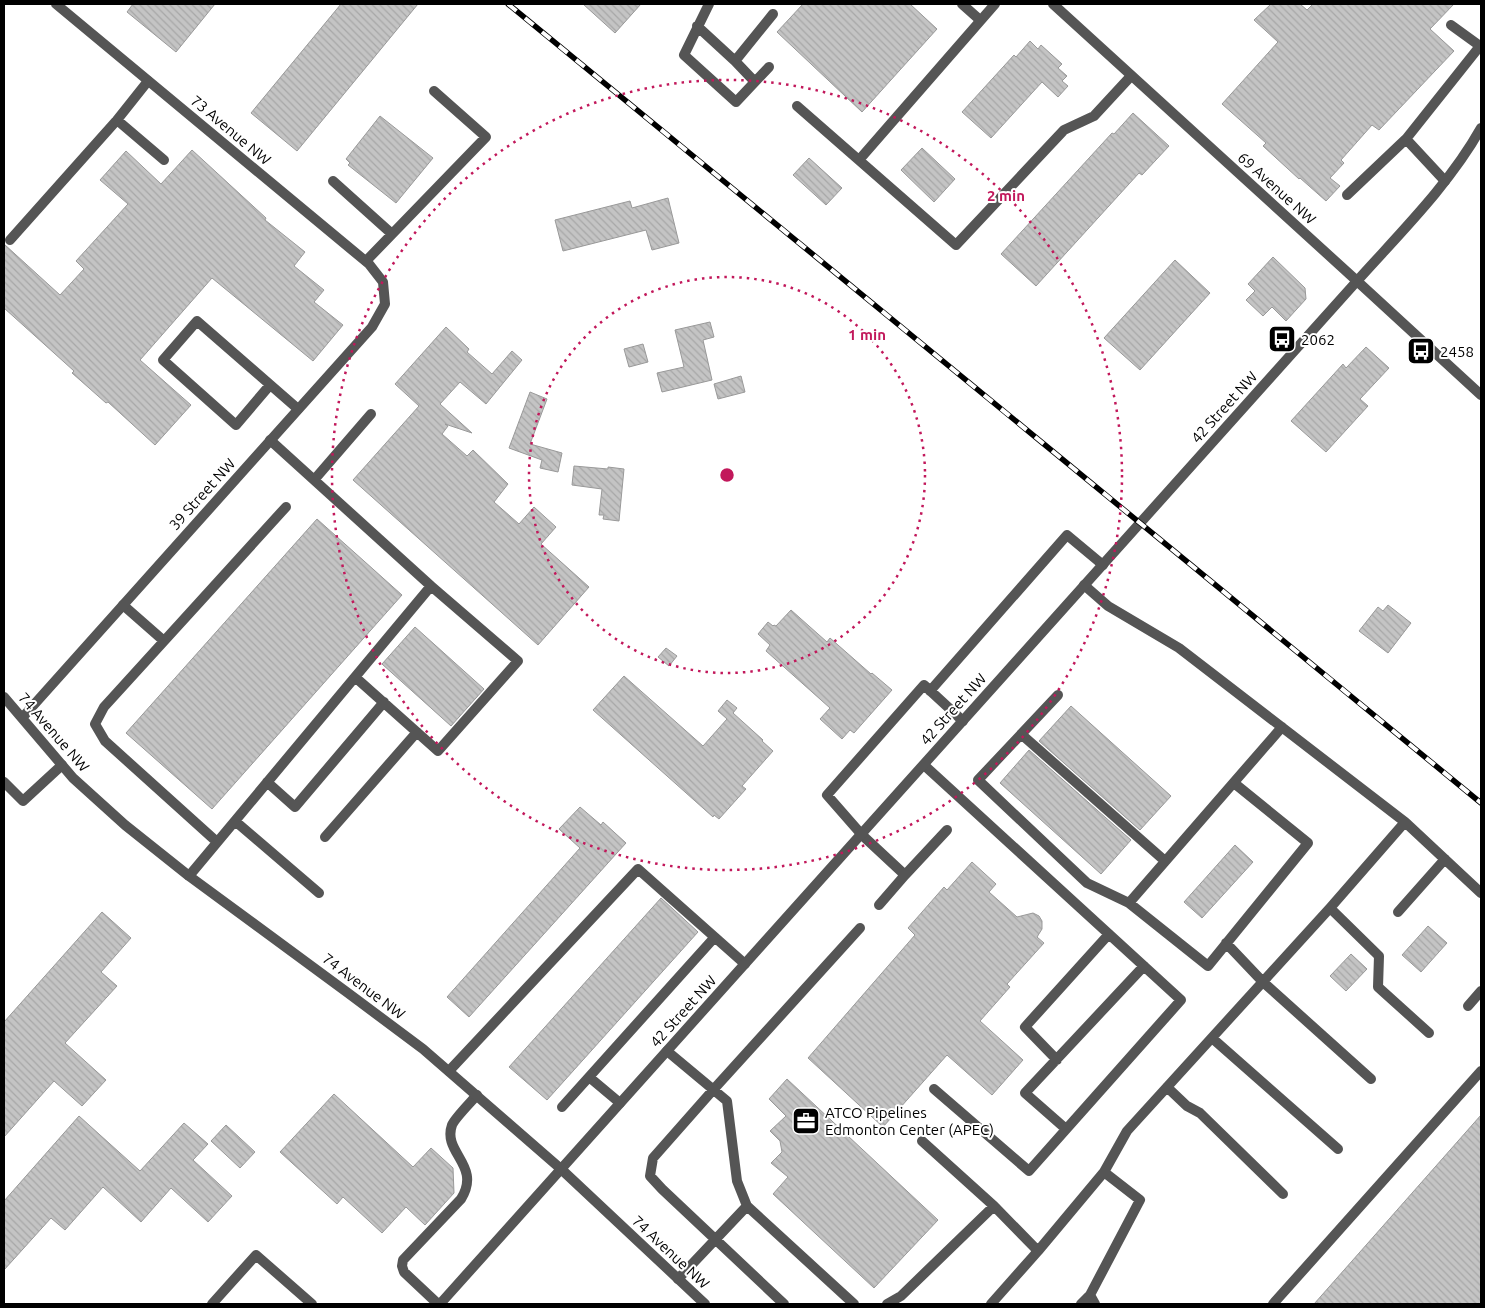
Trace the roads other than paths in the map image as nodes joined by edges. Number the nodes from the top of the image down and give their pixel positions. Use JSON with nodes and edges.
{"nodes":[{"id":1,"x":56,"y":4,"type":"edge"},
{"id":2,"x":709,"y":4,"type":"edge"},
{"id":3,"x":962,"y":4,"type":"edge"},
{"id":4,"x":994,"y":4,"type":"edge"},
{"id":5,"x":1053,"y":4,"type":"edge"},
{"id":6,"x":773,"y":14,"type":"dead end"},
{"id":7,"x":980,"y":20,"type":"junction"},
{"id":8,"x":1451,"y":25,"type":"dead end"},
{"id":9,"x":697,"y":26,"type":"junction"},
{"id":10,"x":1480,"y":47,"type":"edge"},
{"id":11,"x":735,"y":61,"type":"junction"},
{"id":12,"x":769,"y":67,"type":"dead end"},
{"id":13,"x":1132,"y":76,"type":"junction"},
{"id":14,"x":148,"y":81,"type":"junction"},
{"id":15,"x":756,"y":82,"type":"junction"},
{"id":16,"x":434,"y":91,"type":"dead end"},
{"id":17,"x":797,"y":106,"type":"dead end"},
{"id":18,"x":116,"y":120,"type":"junction"},
{"id":19,"x":1481,"y":128,"type":"edge"},
{"id":20,"x":1406,"y":139,"type":"junction"},
{"id":21,"x":164,"y":160,"type":"dead end"},
{"id":22,"x":859,"y":160,"type":"junction"},
{"id":23,"x":333,"y":181,"type":"dead end"},
{"id":24,"x":1445,"y":181,"type":"junction"},
{"id":25,"x":1347,"y":195,"type":"dead end"},
{"id":26,"x":392,"y":234,"type":"junction"},
{"id":27,"x":10,"y":240,"type":"dead end"},
{"id":28,"x":366,"y":261,"type":"junction"},
{"id":29,"x":1357,"y":281,"type":"junction"},
{"id":30,"x":383,"y":282,"type":"joint"},
{"id":31,"x":270,"y":385,"type":"junction"},
{"id":32,"x":1481,"y":395,"type":"edge"},
{"id":33,"x":298,"y":409,"type":"junction"},
{"id":34,"x":371,"y":414,"type":"dead end"},
{"id":35,"x":270,"y":440,"type":"junction"},
{"id":36,"x":314,"y":480,"type":"junction"},
{"id":37,"x":286,"y":507,"type":"dead end"},
{"id":38,"x":1103,"y":565,"type":"junction"},
{"id":39,"x":1084,"y":585,"type":"junction"},
{"id":40,"x":431,"y":586,"type":"junction"},
{"id":41,"x":123,"y":605,"type":"junction"},
{"id":42,"x":164,"y":641,"type":"junction"},
{"id":43,"x":355,"y":677,"type":"junction"},
{"id":44,"x":930,"y":691,"type":"junction"},
{"id":45,"x":1058,"y":695,"type":"dead end"},
{"id":46,"x":4,"y":697,"type":"edge"},
{"id":47,"x":384,"y":702,"type":"junction"},
{"id":48,"x":22,"y":718,"type":"junction"},
{"id":49,"x":963,"y":720,"type":"junction"},
{"id":50,"x":1282,"y":727,"type":"junction"},
{"id":51,"x":417,"y":732,"type":"junction"},
{"id":52,"x":1021,"y":734,"type":"junction"},
{"id":53,"x":62,"y":765,"type":"junction"},
{"id":54,"x":924,"y":765,"type":"junction"},
{"id":55,"x":4,"y":782,"type":"edge"},
{"id":56,"x":267,"y":782,"type":"junction"},
{"id":57,"x":1234,"y":782,"type":"junction"},
{"id":58,"x":235,"y":821,"type":"junction"},
{"id":59,"x":1405,"y":822,"type":"junction"},
{"id":60,"x":947,"y":830,"type":"dead end"},
{"id":61,"x":862,"y":835,"type":"junction"},
{"id":62,"x":325,"y":838,"type":"dead end"},
{"id":63,"x":217,"y":842,"type":"junction"},
{"id":64,"x":1446,"y":859,"type":"junction"},
{"id":65,"x":1165,"y":861,"type":"junction"},
{"id":66,"x":905,"y":875,"type":"junction"},
{"id":67,"x":189,"y":876,"type":"junction"},
{"id":68,"x":319,"y":893,"type":"dead end"},
{"id":69,"x":1481,"y":893,"type":"edge"},
{"id":70,"x":1129,"y":903,"type":"junction"},
{"id":71,"x":879,"y":905,"type":"dead end"},
{"id":72,"x":1330,"y":908,"type":"junction"},
{"id":73,"x":1398,"y":912,"type":"dead end"},
{"id":74,"x":860,"y":928,"type":"dead end"},
{"id":75,"x":1109,"y":934,"type":"junction"},
{"id":76,"x":714,"y":938,"type":"junction"},
{"id":77,"x":1226,"y":943,"type":"junction"},
{"id":78,"x":745,"y":964,"type":"junction"},
{"id":79,"x":1144,"y":966,"type":"junction"},
{"id":80,"x":1263,"y":982,"type":"junction"},
{"id":81,"x":1481,"y":991,"type":"edge"},
{"id":82,"x":1468,"y":1006,"type":"dead end"},
{"id":83,"x":1429,"y":1033,"type":"dead end"},
{"id":84,"x":1212,"y":1038,"type":"junction"},
{"id":85,"x":666,"y":1052,"type":"junction"},
{"id":86,"x":1056,"y":1060,"type":"junction"},
{"id":87,"x":448,"y":1071,"type":"junction"},
{"id":88,"x":1481,"y":1071,"type":"edge"},
{"id":89,"x":589,"y":1077,"type":"junction"},
{"id":90,"x":1371,"y":1079,"type":"dead end"},
{"id":91,"x":1168,"y":1087,"type":"junction"},
{"id":92,"x":934,"y":1089,"type":"dead end"},
{"id":93,"x":713,"y":1090,"type":"junction"},
{"id":94,"x":477,"y":1095,"type":"junction"},
{"id":95,"x":620,"y":1104,"type":"junction"},
{"id":96,"x":562,"y":1107,"type":"dead end"},
{"id":97,"x":1066,"y":1129,"type":"junction"},
{"id":98,"x":922,"y":1141,"type":"dead end"},
{"id":99,"x":1338,"y":1149,"type":"dead end"},
{"id":100,"x":561,"y":1169,"type":"junction"},
{"id":101,"x":1104,"y":1172,"type":"junction"},
{"id":102,"x":1283,"y":1194,"type":"dead end"},
{"id":103,"x":747,"y":1206,"type":"junction"},
{"id":104,"x":994,"y":1206,"type":"junction"},
{"id":105,"x":715,"y":1240,"type":"junction"},
{"id":106,"x":1038,"y":1251,"type":"junction"},
{"id":107,"x":678,"y":1279,"type":"junction"},
{"id":108,"x":1092,"y":1300,"type":"edge"},
{"id":109,"x":212,"y":1304,"type":"edge"},
{"id":110,"x":312,"y":1304,"type":"edge"},
{"id":111,"x":439,"y":1304,"type":"edge"},
{"id":112,"x":705,"y":1304,"type":"edge"},
{"id":113,"x":784,"y":1304,"type":"edge"},
{"id":114,"x":854,"y":1304,"type":"edge"},
{"id":115,"x":887,"y":1304,"type":"edge"},
{"id":116,"x":991,"y":1304,"type":"edge"},
{"id":117,"x":1081,"y":1304,"type":"edge"},
{"id":118,"x":1273,"y":1304,"type":"edge"}],
"edges":[{"from":1,"to":14,"type":"street","name":"73 Avenue NW"},
{"from":2,"to":9,"type":"street"},
{"from":3,"to":7,"type":"street"},
{"from":4,"to":7,"type":"street"},
{"from":5,"to":13,"type":"street","name":"69 Avenue NW"},
{"from":6,"to":11,"type":"street"},
{"from":7,"to":22,"type":"street"},
{"from":8,"to":10,"type":"street"},
{"from":9,"to":11,"type":"street"},
{"from":9,"to":15,"type":"street"},
{"from":10,"to":20,"type":"street"},
{"from":11,"to":15,"type":"street"},
{"from":12,"to":15,"type":"street"},
{"from":13,"to":22,"type":"street"},
{"from":13,"to":29,"type":"street","name":"69 Avenue NW"},
{"from":14,"to":18,"type":"street"},
{"from":14,"to":28,"type":"street","name":"73 Avenue NW"},
{"from":16,"to":26,"type":"street"},
{"from":17,"to":22,"type":"street"},
{"from":18,"to":21,"type":"street"},
{"from":18,"to":27,"type":"street"},
{"from":19,"to":24,"type":"street","name":"42 Street NW"},
{"from":20,"to":24,"type":"street"},
{"from":20,"to":25,"type":"street"},
{"from":23,"to":26,"type":"street"},
{"from":24,"to":29,"type":"street","name":"42 Street NW"},
{"from":26,"to":28,"type":"street"},
{"from":28,"to":30,"type":"street","name":"73 Avenue NW"},
{"from":29,"to":32,"type":"street","name":"69 Avenue NW"},
{"from":29,"to":38,"type":"street","name":"42 Street NW"},
{"from":30,"to":33,"type":"street","name":"39 Street NW"},
{"from":31,"to":31,"type":"street"},
{"from":31,"to":33,"type":"street"},
{"from":33,"to":35,"type":"street","name":"39 Street NW"},
{"from":34,"to":36,"type":"street"},
{"from":35,"to":36,"type":"street"},
{"from":35,"to":41,"type":"street","name":"39 Street NW"},
{"from":36,"to":40,"type":"street"},
{"from":37,"to":42,"type":"street"},
{"from":38,"to":39,"type":"street","name":"42 Street NW"},
{"from":38,"to":44,"type":"street"},
{"from":39,"to":49,"type":"street","name":"42 Street NW"},
{"from":39,"to":50,"type":"street"},
{"from":40,"to":43,"type":"street"},
{"from":40,"to":51,"type":"street"},
{"from":41,"to":42,"type":"street"},
{"from":41,"to":48,"type":"street","name":"39 Street NW"},
{"from":42,"to":63,"type":"street"},
{"from":43,"to":47,"type":"street"},
{"from":43,"to":56,"type":"street"},
{"from":44,"to":49,"type":"street"},
{"from":44,"to":61,"type":"street"},
{"from":45,"to":52,"type":"street"},
{"from":46,"to":48,"type":"street","name":"74 Avenue NW"},
{"from":47,"to":51,"type":"street"},
{"from":47,"to":56,"type":"street"},
{"from":48,"to":53,"type":"street","name":"74 Avenue NW"},
{"from":49,"to":54,"type":"street","name":"42 Street NW"},
{"from":50,"to":57,"type":"street"},
{"from":50,"to":59,"type":"street"},
{"from":51,"to":62,"type":"street"},
{"from":52,"to":65,"type":"street"},
{"from":52,"to":70,"type":"street"},
{"from":53,"to":55,"type":"street"},
{"from":53,"to":67,"type":"street","name":"74 Avenue NW"},
{"from":54,"to":61,"type":"street","name":"42 Street NW"},
{"from":54,"to":75,"type":"street"},
{"from":56,"to":58,"type":"street"},
{"from":57,"to":65,"type":"street"},
{"from":57,"to":77,"type":"street"},
{"from":58,"to":63,"type":"street"},
{"from":58,"to":68,"type":"street"},
{"from":59,"to":64,"type":"street"},
{"from":59,"to":72,"type":"street"},
{"from":60,"to":66,"type":"street"},
{"from":61,"to":66,"type":"street"},
{"from":61,"to":78,"type":"street","name":"42 Street NW"},
{"from":63,"to":67,"type":"street"},
{"from":64,"to":69,"type":"street"},
{"from":64,"to":73,"type":"street"},
{"from":65,"to":70,"type":"street"},
{"from":66,"to":71,"type":"street"},
{"from":67,"to":87,"type":"street","name":"74 Avenue NW"},
{"from":70,"to":77,"type":"street"},
{"from":72,"to":80,"type":"street"},
{"from":72,"to":83,"type":"street"},
{"from":74,"to":93,"type":"street"},
{"from":75,"to":79,"type":"street"},
{"from":75,"to":86,"type":"street"},
{"from":76,"to":78,"type":"street"},
{"from":76,"to":87,"type":"street"},
{"from":76,"to":89,"type":"street"},
{"from":77,"to":80,"type":"street"},
{"from":78,"to":85,"type":"street","name":"42 Street NW"},
{"from":79,"to":86,"type":"street"},
{"from":79,"to":97,"type":"street"},
{"from":80,"to":84,"type":"street"},
{"from":80,"to":90,"type":"street"},
{"from":81,"to":82,"type":"street"},
{"from":84,"to":91,"type":"street"},
{"from":84,"to":99,"type":"street"},
{"from":85,"to":93,"type":"street"},
{"from":85,"to":95,"type":"street","name":"42 Street NW"},
{"from":86,"to":97,"type":"street"},
{"from":87,"to":94,"type":"street","name":"74 Avenue NW"},
{"from":88,"to":118,"type":"street"},
{"from":89,"to":95,"type":"street"},
{"from":89,"to":96,"type":"street"},
{"from":91,"to":101,"type":"street"},
{"from":91,"to":102,"type":"street"},
{"from":92,"to":97,"type":"street"},
{"from":93,"to":103,"type":"street"},
{"from":93,"to":105,"type":"street"},
{"from":94,"to":100,"type":"street","name":"74 Avenue NW"},
{"from":94,"to":111,"type":"street"},
{"from":95,"to":100,"type":"street","name":"42 Street NW"},
{"from":98,"to":104,"type":"street"},
{"from":100,"to":107,"type":"street","name":"74 Avenue NW"},
{"from":100,"to":111,"type":"street","name":"42 Street NW"},
{"from":101,"to":106,"type":"street"},
{"from":101,"to":108,"type":"street"},
{"from":103,"to":105,"type":"street"},
{"from":103,"to":114,"type":"street"},
{"from":104,"to":106,"type":"street"},
{"from":104,"to":115,"type":"street"},
{"from":105,"to":107,"type":"street"},
{"from":105,"to":113,"type":"street"},
{"from":106,"to":116,"type":"street"},
{"from":107,"to":112,"type":"street","name":"74 Avenue NW"},
{"from":108,"to":117,"type":"street"},
{"from":109,"to":110,"type":"street"}]}
